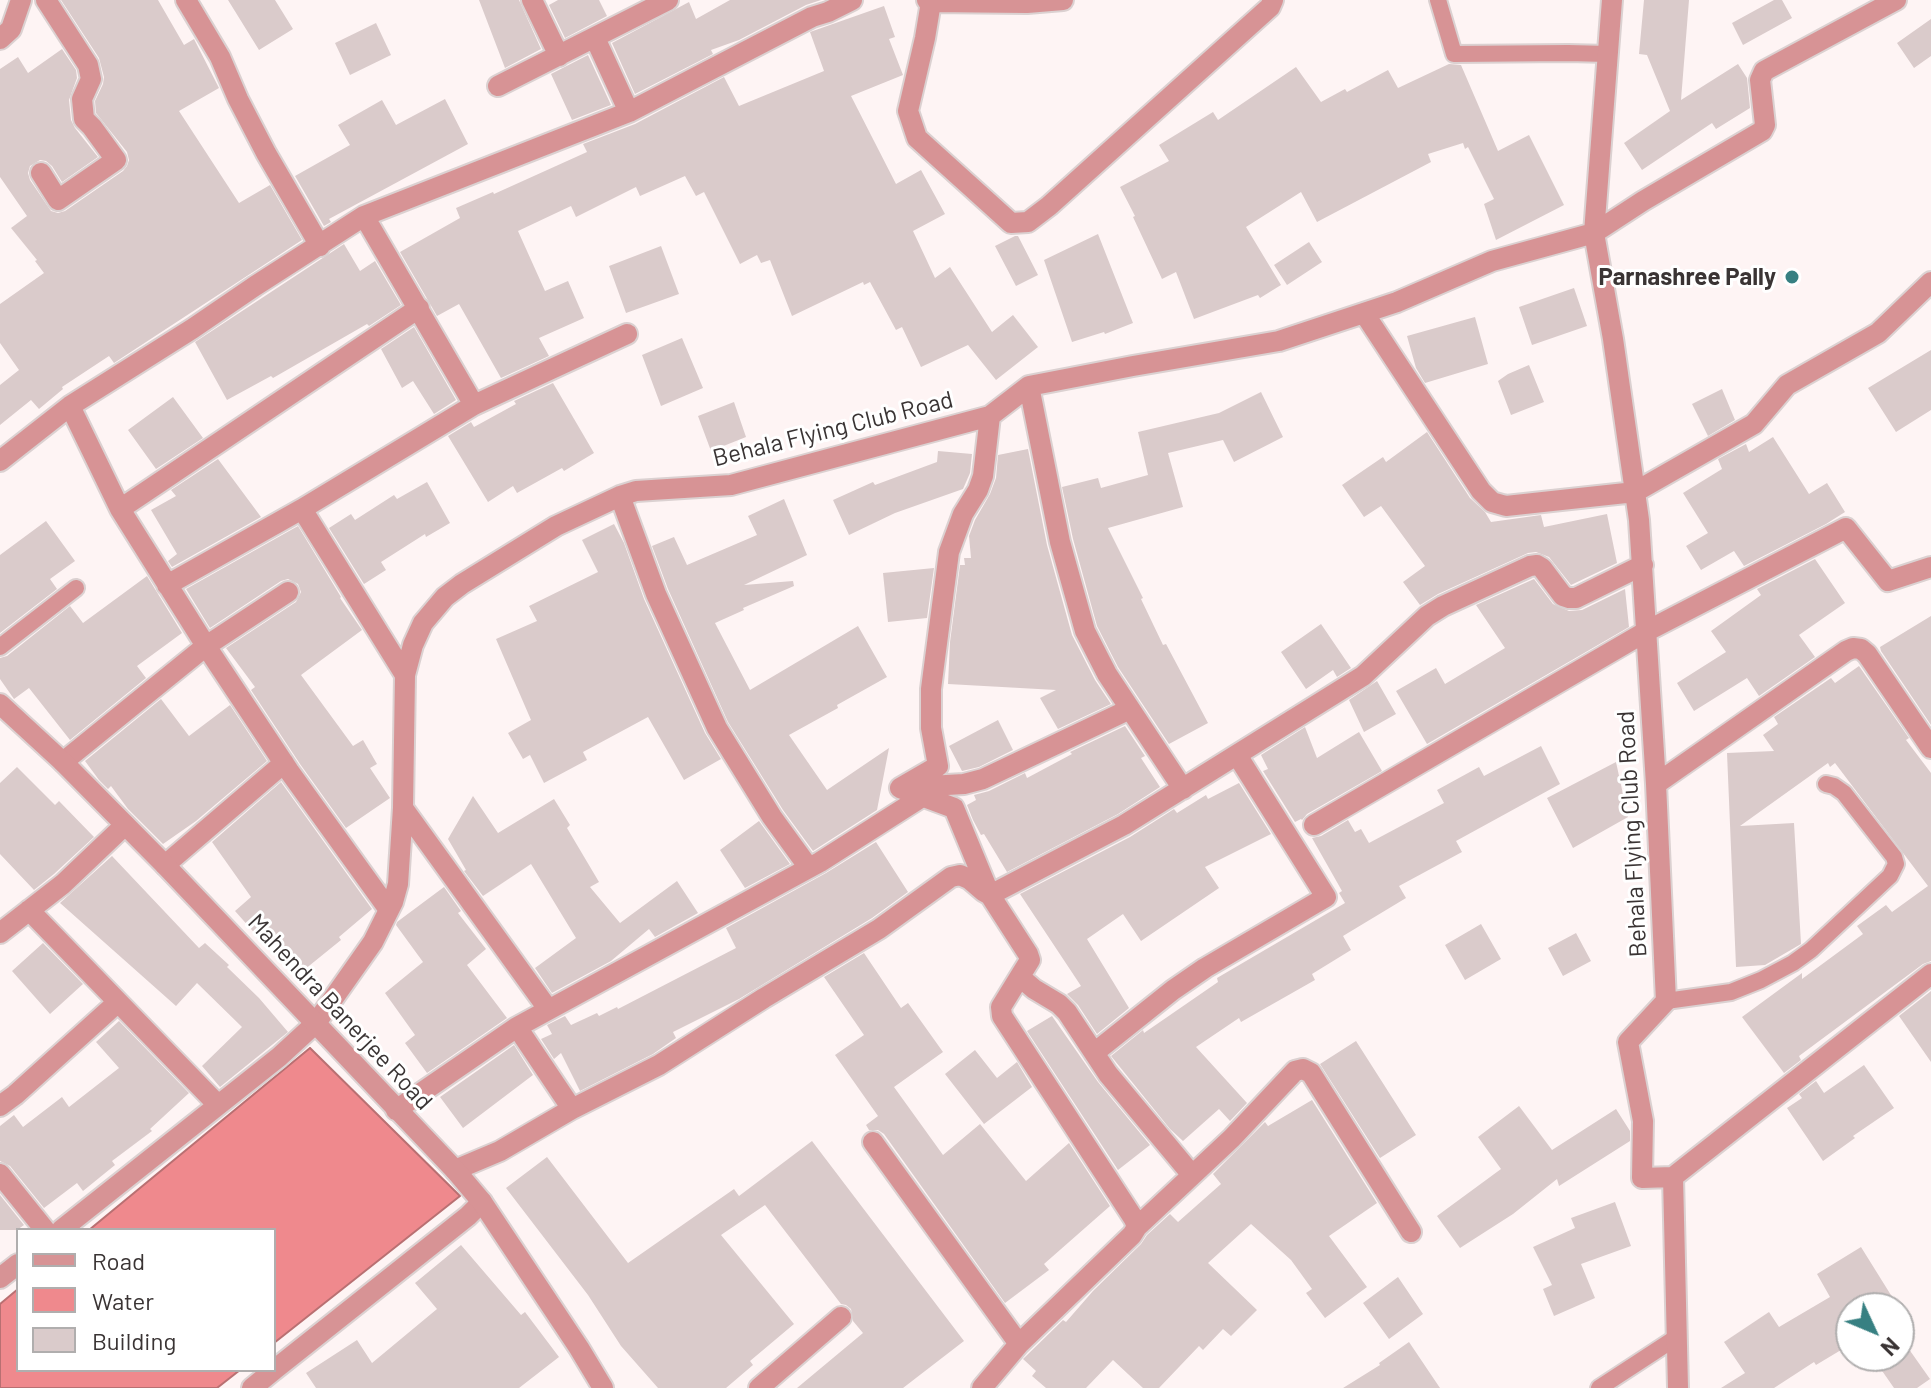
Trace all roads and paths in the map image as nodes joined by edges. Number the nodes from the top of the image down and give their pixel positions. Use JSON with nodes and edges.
{"nodes":[{"id":1,"x":21,"y":0,"type":"edge"},
{"id":2,"x":46,"y":0,"type":"edge"},
{"id":3,"x":186,"y":0,"type":"edge"},
{"id":4,"x":532,"y":0,"type":"edge"},
{"id":5,"x":668,"y":0,"type":"edge"},
{"id":6,"x":852,"y":0,"type":"edge"},
{"id":7,"x":1063,"y":0,"type":"edge"},
{"id":8,"x":1273,"y":0,"type":"edge"},
{"id":9,"x":1438,"y":0,"type":"edge"},
{"id":10,"x":1612,"y":0,"type":"edge"},
{"id":11,"x":1896,"y":0,"type":"edge"},
{"id":12,"x":929,"y":1,"type":"edge"},
{"id":13,"x":815,"y":7,"type":"edge"},
{"id":14,"x":595,"y":38,"type":"junction"},
{"id":15,"x":0,"y":39,"type":"edge"},
{"id":16,"x":1608,"y":54,"type":"junction"},
{"id":17,"x":559,"y":56,"type":"junction"},
{"id":18,"x":498,"y":86,"type":"dead end"},
{"id":19,"x":629,"y":112,"type":"junction"},
{"id":20,"x":41,"y":173,"type":"dead end"},
{"id":21,"x":364,"y":216,"type":"junction"},
{"id":22,"x":1594,"y":233,"type":"junction"},
{"id":23,"x":320,"y":246,"type":"junction"},
{"id":24,"x":1931,"y":282,"type":"edge"},
{"id":25,"x":419,"y":308,"type":"junction"},
{"id":26,"x":1364,"y":313,"type":"junction"},
{"id":27,"x":627,"y":334,"type":"dead end"},
{"id":28,"x":1029,"y":386,"type":"junction"},
{"id":29,"x":474,"y":405,"type":"junction"},
{"id":30,"x":70,"y":406,"type":"junction"},
{"id":31,"x":990,"y":416,"type":"junction"},
{"id":32,"x":0,"y":461,"type":"edge"},
{"id":33,"x":1635,"y":492,"type":"junction"},
{"id":34,"x":620,"y":496,"type":"junction"},
{"id":35,"x":120,"y":509,"type":"junction"},
{"id":36,"x":302,"y":509,"type":"junction"},
{"id":37,"x":1643,"y":565,"type":"junction"},
{"id":38,"x":1931,"y":567,"type":"edge"},
{"id":39,"x":167,"y":585,"type":"junction"},
{"id":40,"x":76,"y":588,"type":"dead end"},
{"id":41,"x":288,"y":592,"type":"dead end"},
{"id":42,"x":1647,"y":631,"type":"junction"},
{"id":43,"x":206,"y":646,"type":"junction"},
{"id":44,"x":0,"y":647,"type":"edge"},
{"id":45,"x":405,"y":675,"type":"junction"},
{"id":46,"x":0,"y":704,"type":"edge"},
{"id":47,"x":1130,"y":709,"type":"junction"},
{"id":48,"x":1930,"y":745,"type":"edge"},
{"id":49,"x":1237,"y":755,"type":"junction"},
{"id":50,"x":63,"y":762,"type":"junction"},
{"id":51,"x":284,"y":763,"type":"junction"},
{"id":52,"x":1656,"y":784,"type":"junction"},
{"id":53,"x":1826,"y":784,"type":"dead end"},
{"id":54,"x":900,"y":788,"type":"junction"},
{"id":55,"x":1183,"y":789,"type":"junction"},
{"id":56,"x":403,"y":808,"type":"junction"},
{"id":57,"x":125,"y":825,"type":"junction"},
{"id":58,"x":1314,"y":825,"type":"dead end"},
{"id":59,"x":165,"y":865,"type":"junction"},
{"id":60,"x":809,"y":868,"type":"junction"},
{"id":61,"x":990,"y":895,"type":"junction"},
{"id":62,"x":29,"y":910,"type":"junction"},
{"id":63,"x":389,"y":910,"type":"junction"},
{"id":64,"x":0,"y":933,"type":"edge"},
{"id":65,"x":1931,"y":974,"type":"edge"},
{"id":66,"x":1020,"y":977,"type":"junction"},
{"id":67,"x":1666,"y":1001,"type":"junction"},
{"id":68,"x":118,"y":1002,"type":"junction"},
{"id":69,"x":548,"y":1009,"type":"junction"},
{"id":70,"x":316,"y":1023,"type":"junction"},
{"id":71,"x":517,"y":1027,"type":"junction"},
{"id":72,"x":1094,"y":1053,"type":"junction"},
{"id":73,"x":218,"y":1105,"type":"junction"},
{"id":74,"x":0,"y":1106,"type":"edge"},
{"id":75,"x":572,"y":1109,"type":"junction"},
{"id":76,"x":396,"y":1110,"type":"junction"},
{"id":77,"x":873,"y":1142,"type":"dead end"},
{"id":78,"x":455,"y":1170,"type":"junction"},
{"id":79,"x":0,"y":1174,"type":"edge"},
{"id":80,"x":1192,"y":1175,"type":"junction"},
{"id":81,"x":1673,"y":1177,"type":"junction"},
{"id":82,"x":482,"y":1202,"type":"junction"},
{"id":83,"x":1137,"y":1227,"type":"junction"},
{"id":84,"x":43,"y":1228,"type":"edge"},
{"id":85,"x":64,"y":1228,"type":"edge"},
{"id":86,"x":1411,"y":1232,"type":"dead end"},
{"id":87,"x":16,"y":1266,"type":"edge"},
{"id":88,"x":0,"y":1278,"type":"edge"},
{"id":89,"x":841,"y":1317,"type":"dead end"},
{"id":90,"x":1677,"y":1337,"type":"junction"},
{"id":91,"x":1019,"y":1344,"type":"junction"},
{"id":92,"x":276,"y":1368,"type":"edge"},
{"id":93,"x":272,"y":1372,"type":"edge"},
{"id":94,"x":252,"y":1388,"type":"edge"},
{"id":95,"x":603,"y":1388,"type":"edge"},
{"id":96,"x":759,"y":1388,"type":"edge"},
{"id":97,"x":982,"y":1388,"type":"edge"},
{"id":98,"x":1599,"y":1388,"type":"edge"},
{"id":99,"x":1678,"y":1388,"type":"edge"}],
"edges":[{"from":1,"to":15,"type":"street"},
{"from":2,"to":20,"type":"street"},
{"from":3,"to":23,"type":"street"},
{"from":4,"to":17,"type":"street"},
{"from":5,"to":14,"type":"street"},
{"from":6,"to":13,"type":"street"},
{"from":7,"to":12,"type":"street"},
{"from":8,"to":12,"type":"street"},
{"from":9,"to":16,"type":"lane"},
{"from":10,"to":16,"type":"street","name":"Behala Flying Club Road"},
{"from":11,"to":22,"type":"street"},
{"from":13,"to":19,"type":"street"},
{"from":14,"to":17,"type":"street"},
{"from":14,"to":19,"type":"street"},
{"from":16,"to":22,"type":"street","name":"Behala Flying Club Road"},
{"from":17,"to":18,"type":"street"},
{"from":19,"to":21,"type":"street"},
{"from":21,"to":23,"type":"street"},
{"from":21,"to":25,"type":"street"},
{"from":22,"to":26,"type":"street","name":"Behala Flying Club Road"},
{"from":22,"to":33,"type":"street","name":"Behala Flying Club Road"},
{"from":23,"to":30,"type":"street"},
{"from":24,"to":33,"type":"street"},
{"from":25,"to":29,"type":"street"},
{"from":25,"to":35,"type":"street"},
{"from":26,"to":28,"type":"street","name":"Behala Flying Club Road"},
{"from":26,"to":33,"type":"street"},
{"from":27,"to":29,"type":"street"},
{"from":28,"to":31,"type":"street","name":"Behala Flying Club Road"},
{"from":28,"to":47,"type":"street"},
{"from":29,"to":36,"type":"street"},
{"from":30,"to":32,"type":"street"},
{"from":30,"to":35,"type":"street"},
{"from":31,"to":34,"type":"street","name":"Behala Flying Club Road"},
{"from":31,"to":54,"type":"street"},
{"from":33,"to":37,"type":"street","name":"Behala Flying Club Road"},
{"from":34,"to":45,"type":"street","name":"Behala Flying Club Road"},
{"from":34,"to":60,"type":"street"},
{"from":35,"to":39,"type":"street"},
{"from":36,"to":39,"type":"street"},
{"from":36,"to":45,"type":"street"},
{"from":37,"to":42,"type":"street","name":"Behala Flying Club Road"},
{"from":37,"to":49,"type":"street"},
{"from":38,"to":42,"type":"street"},
{"from":39,"to":43,"type":"street"},
{"from":40,"to":44,"type":"lane"},
{"from":41,"to":43,"type":"street"},
{"from":42,"to":52,"type":"street","name":"Behala Flying Club Road"},
{"from":42,"to":58,"type":"street"},
{"from":43,"to":50,"type":"street"},
{"from":43,"to":51,"type":"street"},
{"from":45,"to":56,"type":"street","name":"Behala Flying Club Road"},
{"from":46,"to":50,"type":"street","name":"Mahendra Banerjee Road"},
{"from":47,"to":54,"type":"street"},
{"from":47,"to":55,"type":"street"},
{"from":48,"to":52,"type":"street"},
{"from":49,"to":55,"type":"street"},
{"from":49,"to":72,"type":"street"},
{"from":50,"to":57,"type":"street","name":"Mahendra Banerjee Road"},
{"from":51,"to":59,"type":"street"},
{"from":51,"to":63,"type":"street"},
{"from":52,"to":67,"type":"street","name":"Behala Flying Club Road"},
{"from":53,"to":67,"type":"lane"},
{"from":54,"to":60,"type":"street"},
{"from":54,"to":61,"type":"street"},
{"from":55,"to":61,"type":"street"},
{"from":56,"to":63,"type":"street","name":"Behala Flying Club Road"},
{"from":56,"to":69,"type":"street"},
{"from":57,"to":59,"type":"street","name":"Mahendra Banerjee Road"},
{"from":57,"to":62,"type":"street"},
{"from":59,"to":70,"type":"street","name":"Mahendra Banerjee Road"},
{"from":60,"to":69,"type":"street"},
{"from":61,"to":66,"type":"street"},
{"from":61,"to":75,"type":"street"},
{"from":62,"to":64,"type":"street"},
{"from":62,"to":68,"type":"street"},
{"from":63,"to":70,"type":"street","name":"Behala Flying Club Road"},
{"from":65,"to":81,"type":"street"},
{"from":66,"to":72,"type":"street"},
{"from":66,"to":83,"type":"street"},
{"from":67,"to":81,"type":"street"},
{"from":68,"to":73,"type":"street"},
{"from":68,"to":74,"type":"street"},
{"from":69,"to":71,"type":"street"},
{"from":70,"to":73,"type":"street","name":"Behala Flying Club Road"},
{"from":70,"to":76,"type":"street","name":"Mahendra Banerjee Road"},
{"from":71,"to":75,"type":"street"},
{"from":71,"to":76,"type":"street"},
{"from":72,"to":80,"type":"street"},
{"from":73,"to":85,"type":"street","name":"Behala Flying Club Road"},
{"from":75,"to":78,"type":"street"},
{"from":76,"to":78,"type":"street","name":"Mahendra Banerjee Road"},
{"from":77,"to":91,"type":"street"},
{"from":78,"to":82,"type":"street","name":"Mahendra Banerjee Road"},
{"from":79,"to":84,"type":"street"},
{"from":80,"to":83,"type":"street"},
{"from":80,"to":86,"type":"street"},
{"from":81,"to":90,"type":"street"},
{"from":82,"to":92,"type":"street"},
{"from":82,"to":95,"type":"street","name":"Mahendra Banerjee Road"},
{"from":83,"to":91,"type":"street"},
{"from":87,"to":88,"type":"street"},
{"from":89,"to":96,"type":"street"},
{"from":90,"to":98,"type":"lane"},
{"from":90,"to":99,"type":"street"},
{"from":91,"to":97,"type":"street"},
{"from":93,"to":94,"type":"street"}]}
